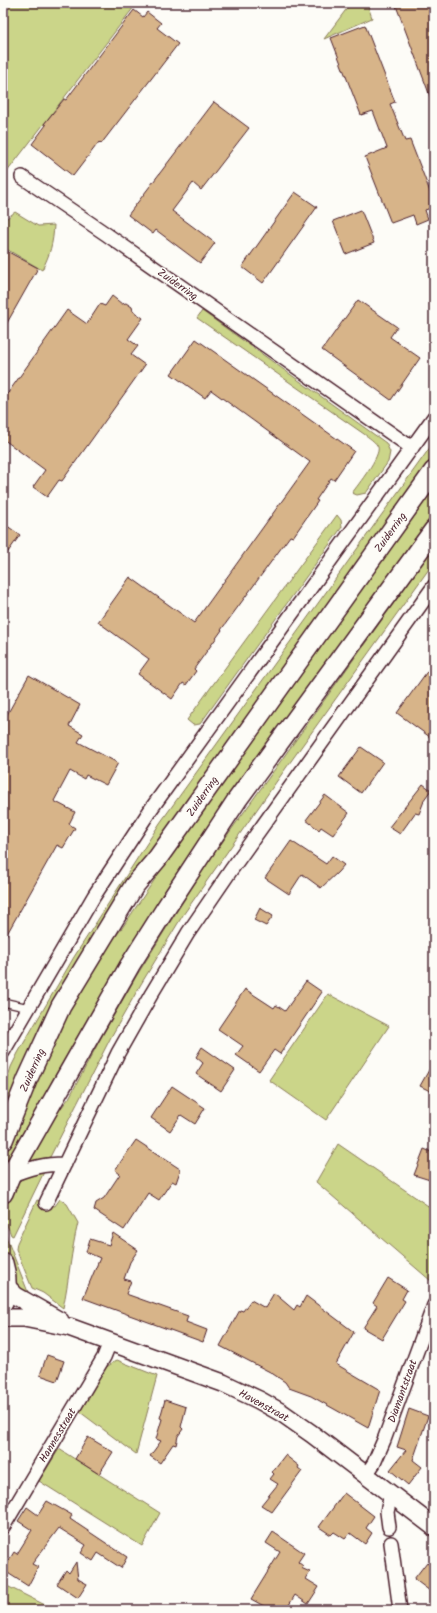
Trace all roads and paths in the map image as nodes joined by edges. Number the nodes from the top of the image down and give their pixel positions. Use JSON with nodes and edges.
{"nodes":[{"id":1,"x":22,"y":177,"type":"dead end"},
{"id":2,"x":434,"y":417,"type":"edge"},
{"id":3,"x":412,"y":448,"type":"junction"},
{"id":4,"x":434,"y":471,"type":"edge"},
{"id":5,"x":434,"y":530,"type":"edge"},
{"id":6,"x":434,"y":586,"type":"edge"},
{"id":7,"x":3,"y":1002,"type":"edge"},
{"id":8,"x":29,"y":1008,"type":"junction"},
{"id":9,"x":3,"y":1052,"type":"edge"},
{"id":10,"x":3,"y":1140,"type":"edge"},
{"id":11,"x":64,"y":1164,"type":"junction"},
{"id":12,"x":7,"y":1184,"type":"edge"},
{"id":13,"x":46,"y":1203,"type":"dead end"},
{"id":14,"x":3,"y":1263,"type":"edge"},
{"id":15,"x":5,"y":1295,"type":"edge"},
{"id":16,"x":434,"y":1305,"type":"edge"},
{"id":17,"x":3,"y":1318,"type":"edge"},
{"id":18,"x":69,"y":1327,"type":"junction"},
{"id":19,"x":110,"y":1342,"type":"junction"},
{"id":20,"x":366,"y":1475,"type":"junction"},
{"id":21,"x":391,"y":1494,"type":"junction"},
{"id":22,"x":3,"y":1527,"type":"edge"},
{"id":23,"x":389,"y":1527,"type":"dead end"},
{"id":24,"x":434,"y":1527,"type":"edge"},
{"id":25,"x":391,"y":1544,"type":"dead end"},
{"id":26,"x":400,"y":1610,"type":"edge"}],
"edges":[{"from":1,"to":3,"type":"street","name":"Zuiderring"},
{"from":2,"to":3,"type":"street"},
{"from":3,"to":8,"type":"street"},
{"from":4,"to":10,"type":"main road","name":"Zuiderring"},
{"from":5,"to":12,"type":"main road"},
{"from":6,"to":11,"type":"street"},
{"from":7,"to":8,"type":"lane"},
{"from":8,"to":9,"type":"street"},
{"from":11,"to":12,"type":"street"},
{"from":11,"to":13,"type":"street"},
{"from":14,"to":15,"type":"main road"},
{"from":15,"to":18,"type":"street","name":"Havenstraat"},
{"from":16,"to":20,"type":"street","name":"Diamantstraat"},
{"from":17,"to":18,"type":"street","name":"Havenstraat"},
{"from":18,"to":19,"type":"street","name":"Havenstraat"},
{"from":19,"to":20,"type":"street","name":"Havenstraat"},
{"from":19,"to":22,"type":"street","name":"Hannesstraat"},
{"from":20,"to":21,"type":"street","name":"Havenstraat"},
{"from":21,"to":23,"type":"street"},
{"from":21,"to":24,"type":"street","name":"Havenstraat"},
{"from":25,"to":26,"type":"street"}]}
